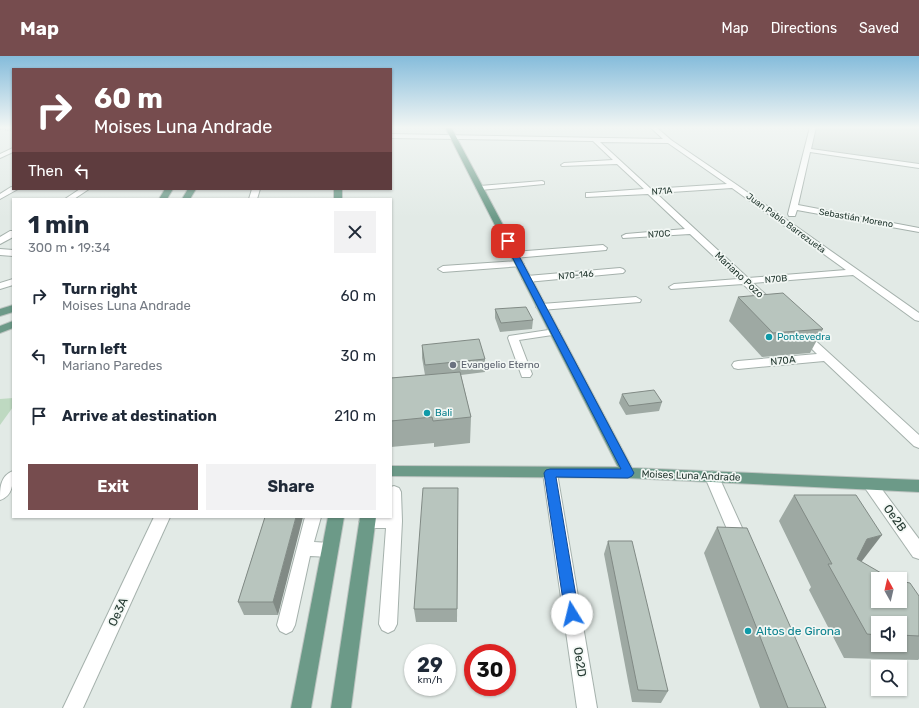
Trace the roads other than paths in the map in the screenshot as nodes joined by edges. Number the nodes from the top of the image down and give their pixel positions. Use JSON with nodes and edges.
{"nodes":[{"id":1,"x":464,"y":157,"type":"edge"},
{"id":2,"x":613,"y":157,"type":"edge"},
{"id":3,"x":693,"y":157,"type":"edge"},
{"id":4,"x":806,"y":157,"type":"edge"},
{"id":5,"x":860,"y":157,"type":"edge"},
{"id":6,"x":618,"y":162,"type":"junction"},
{"id":7,"x":564,"y":165,"type":"dead end"},
{"id":8,"x":919,"y":166,"type":"edge"},
{"id":9,"x":542,"y":184,"type":"dead end"},
{"id":10,"x":735,"y":186,"type":"junction"},
{"id":11,"x":480,"y":188,"type":"junction"},
{"id":12,"x":12,"y":190,"type":"edge"},
{"id":13,"x":83,"y":190,"type":"edge"},
{"id":14,"x":650,"y":191,"type":"junction"},
{"id":15,"x":589,"y":195,"type":"dead end"},
{"id":16,"x":0,"y":197,"type":"edge"},
{"id":17,"x":71,"y":198,"type":"edge"},
{"id":18,"x":794,"y":207,"type":"junction"},
{"id":19,"x":784,"y":220,"type":"junction"},
{"id":20,"x":919,"y":230,"type":"edge"},
{"id":21,"x":693,"y":231,"type":"junction"},
{"id":22,"x":12,"y":235,"type":"edge"},
{"id":23,"x":626,"y":236,"type":"dead end"},
{"id":24,"x":0,"y":242,"type":"edge"},
{"id":25,"x":603,"y":248,"type":"dead end"},
{"id":26,"x":0,"y":252,"type":"edge"},
{"id":27,"x":12,"y":253,"type":"edge"},
{"id":28,"x":517,"y":259,"type":"junction"},
{"id":29,"x":443,"y":269,"type":"dead end"},
{"id":30,"x":620,"y":271,"type":"dead end"},
{"id":31,"x":854,"y":272,"type":"junction"},
{"id":32,"x":530,"y":279,"type":"junction"},
{"id":33,"x":746,"y":281,"type":"junction"},
{"id":34,"x":12,"y":282,"type":"edge"},
{"id":35,"x":0,"y":286,"type":"edge"},
{"id":36,"x":674,"y":287,"type":"dead end"},
{"id":37,"x":636,"y":300,"type":"dead end"},
{"id":38,"x":541,"y":307,"type":"junction"},
{"id":39,"x":12,"y":308,"type":"edge"},
{"id":40,"x":0,"y":314,"type":"edge"},
{"id":41,"x":781,"y":314,"type":"edge"},
{"id":42,"x":919,"y":318,"type":"edge"},
{"id":43,"x":12,"y":324,"type":"edge"},
{"id":44,"x":0,"y":330,"type":"edge"},
{"id":45,"x":798,"y":330,"type":"edge"},
{"id":46,"x":554,"y":332,"type":"junction"},
{"id":47,"x":827,"y":357,"type":"junction"},
{"id":48,"x":738,"y":365,"type":"dead end"},
{"id":49,"x":526,"y":374,"type":"dead end"},
{"id":50,"x":919,"y":443,"type":"edge"},
{"id":51,"x":392,"y":471,"type":"edge"},
{"id":52,"x":550,"y":473,"type":"junction"},
{"id":53,"x":628,"y":473,"type":"junction"},
{"id":54,"x":712,"y":476,"type":"junction"},
{"id":55,"x":12,"y":478,"type":"edge"},
{"id":56,"x":870,"y":484,"type":"junction"},
{"id":57,"x":919,"y":486,"type":"edge"},
{"id":58,"x":394,"y":492,"type":"dead end"},
{"id":59,"x":0,"y":494,"type":"edge"},
{"id":60,"x":162,"y":518,"type":"edge"},
{"id":61,"x":313,"y":518,"type":"edge"},
{"id":62,"x":336,"y":518,"type":"edge"},
{"id":63,"x":368,"y":519,"type":"edge"},
{"id":64,"x":394,"y":521,"type":"junction"},
{"id":65,"x":304,"y":549,"type":"junction"},
{"id":66,"x":330,"y":550,"type":"junction"},
{"id":67,"x":919,"y":552,"type":"edge"},
{"id":68,"x":747,"y":556,"type":"edge"},
{"id":69,"x":388,"y":624,"type":"dead end"},
{"id":70,"x":286,"y":625,"type":"dead end"},
{"id":71,"x":73,"y":708,"type":"edge"},
{"id":72,"x":301,"y":708,"type":"edge"},
{"id":73,"x":341,"y":708,"type":"edge"},
{"id":74,"x":587,"y":708,"type":"edge"}],
"edges":[{"from":1,"to":11,"type":"main road"},
{"from":2,"to":6,"type":"street","name":"Mariano Pozo"},
{"from":3,"to":10,"type":"street","name":"Juan Pablo Barrezueta"},
{"from":4,"to":18,"type":"street"},
{"from":5,"to":8,"type":"street"},
{"from":6,"to":7,"type":"street"},
{"from":6,"to":14,"type":"street","name":"Mariano Pozo"},
{"from":9,"to":11,"type":"street"},
{"from":10,"to":14,"type":"street","name":"N71A"},
{"from":10,"to":19,"type":"street","name":"Juan Pablo Barrezueta"},
{"from":11,"to":28,"type":"main road"},
{"from":12,"to":16,"type":"street"},
{"from":13,"to":17,"type":"street"},
{"from":14,"to":15,"type":"street","name":"N71A"},
{"from":14,"to":21,"type":"street","name":"Mariano Pozo"},
{"from":18,"to":19,"type":"street"},
{"from":18,"to":20,"type":"street","name":"Sebastián Moreno"},
{"from":19,"to":31,"type":"street","name":"Juan Pablo Barrezueta"},
{"from":21,"to":23,"type":"street","name":"N70C"},
{"from":21,"to":33,"type":"street","name":"Mariano Pozo"},
{"from":22,"to":24,"type":"street"},
{"from":25,"to":28,"type":"street"},
{"from":26,"to":27,"type":"street"},
{"from":28,"to":29,"type":"street"},
{"from":28,"to":32,"type":"main road"},
{"from":30,"to":32,"type":"street","name":"N70-146"},
{"from":31,"to":33,"type":"street","name":"N70B"},
{"from":31,"to":42,"type":"street","name":"Juan Pablo Barrezueta"},
{"from":32,"to":38,"type":"main road"},
{"from":33,"to":36,"type":"street","name":"N70B"},
{"from":33,"to":41,"type":"street","name":"Mariano Pozo"},
{"from":34,"to":35,"type":"street"},
{"from":37,"to":38,"type":"street"},
{"from":38,"to":46,"type":"main road"},
{"from":39,"to":40,"type":"main road"},
{"from":43,"to":44,"type":"main road"},
{"from":45,"to":47,"type":"street"},
{"from":46,"to":49,"type":"street"},
{"from":46,"to":53,"type":"main road"},
{"from":47,"to":48,"type":"street","name":"N70A"},
{"from":47,"to":50,"type":"street"},
{"from":51,"to":52,"type":"main road","name":"Moises Luna Andrade"},
{"from":52,"to":53,"type":"main road","name":"Moises Luna Andrade"},
{"from":52,"to":74,"type":"street","name":"Oe2D"},
{"from":53,"to":54,"type":"main road","name":"Moises Luna Andrade"},
{"from":54,"to":56,"type":"main road","name":"Moises Luna Andrade"},
{"from":54,"to":68,"type":"street"},
{"from":55,"to":59,"type":"street"},
{"from":56,"to":57,"type":"main road","name":"Moises Luna Andrade"},
{"from":56,"to":67,"type":"street","name":"Oe2B"},
{"from":58,"to":64,"type":"street"},
{"from":60,"to":71,"type":"street","name":"Oe3A"},
{"from":61,"to":65,"type":"street"},
{"from":62,"to":66,"type":"main road"},
{"from":63,"to":64,"type":"street"},
{"from":63,"to":73,"type":"main road"},
{"from":64,"to":69,"type":"street"},
{"from":65,"to":66,"type":"street"},
{"from":65,"to":70,"type":"street"},
{"from":66,"to":72,"type":"main road"}]}
